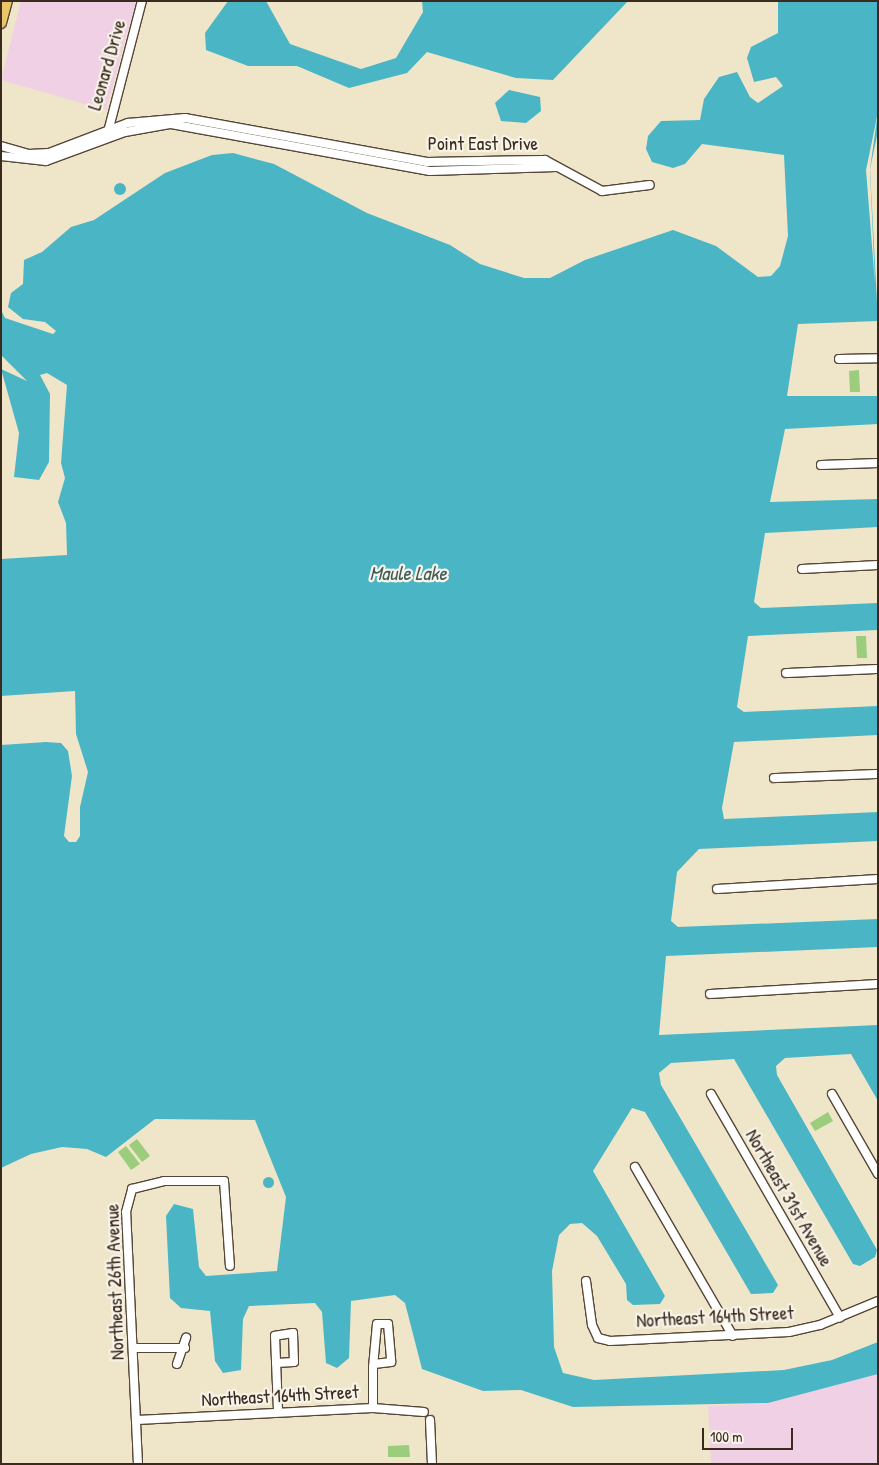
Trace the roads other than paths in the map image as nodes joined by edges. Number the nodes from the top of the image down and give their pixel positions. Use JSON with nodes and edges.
{"nodes":[{"id":1,"x":7,"y":1,"type":"edge"},
{"id":2,"x":142,"y":1,"type":"edge"},
{"id":3,"x":1,"y":23,"type":"edge"},
{"id":4,"x":107,"y":128,"type":"junction"},
{"id":5,"x":110,"y":137,"type":"junction"},
{"id":6,"x":1,"y":146,"type":"edge"},
{"id":7,"x":1,"y":156,"type":"edge"},
{"id":8,"x":556,"y":167,"type":"junction"},
{"id":9,"x":650,"y":185,"type":"dead end"},
{"id":10,"x":878,"y":358,"type":"edge"},
{"id":11,"x":839,"y":359,"type":"dead end"},
{"id":12,"x":878,"y":463,"type":"edge"},
{"id":13,"x":821,"y":465,"type":"dead end"},
{"id":14,"x":878,"y":566,"type":"edge"},
{"id":15,"x":802,"y":569,"type":"dead end"},
{"id":16,"x":878,"y":669,"type":"edge"},
{"id":17,"x":786,"y":673,"type":"dead end"},
{"id":18,"x":878,"y":774,"type":"edge"},
{"id":19,"x":774,"y":778,"type":"dead end"},
{"id":20,"x":878,"y":879,"type":"edge"},
{"id":21,"x":717,"y":889,"type":"dead end"},
{"id":22,"x":878,"y":984,"type":"edge"},
{"id":23,"x":710,"y":994,"type":"dead end"},
{"id":24,"x":711,"y":1094,"type":"dead end"},
{"id":25,"x":832,"y":1094,"type":"dead end"},
{"id":26,"x":635,"y":1167,"type":"dead end"},
{"id":27,"x":878,"y":1174,"type":"edge"},
{"id":28,"x":230,"y":1266,"type":"dead end"},
{"id":29,"x":586,"y":1281,"type":"dead end"},
{"id":30,"x":878,"y":1301,"type":"edge"},
{"id":31,"x":840,"y":1317,"type":"junction"},
{"id":32,"x":733,"y":1336,"type":"junction"},
{"id":33,"x":186,"y":1338,"type":"dead end"},
{"id":34,"x":133,"y":1348,"type":"junction"},
{"id":35,"x":185,"y":1348,"type":"junction"},
{"id":36,"x":276,"y":1363,"type":"junction"},
{"id":37,"x":177,"y":1364,"type":"dead end"},
{"id":38,"x":374,"y":1364,"type":"junction"},
{"id":39,"x":374,"y":1408,"type":"junction"},
{"id":40,"x":278,"y":1412,"type":"junction"},
{"id":41,"x":424,"y":1412,"type":"dead end"},
{"id":42,"x":137,"y":1420,"type":"junction"},
{"id":43,"x":430,"y":1420,"type":"dead end"},
{"id":44,"x":138,"y":1464,"type":"edge"},
{"id":45,"x":432,"y":1464,"type":"edge"}],
"edges":[{"from":1,"to":3,"type":"main road"},
{"from":2,"to":4,"type":"street","name":"Leonard Drive"},
{"from":4,"to":5,"type":"street","name":"Leonard Drive"},
{"from":4,"to":6,"type":"street","name":"Point East Drive"},
{"from":4,"to":8,"type":"street","name":"Point East Drive"},
{"from":5,"to":7,"type":"street","name":"Point East Drive"},
{"from":5,"to":8,"type":"street","name":"Point East Drive"},
{"from":8,"to":9,"type":"street"},
{"from":10,"to":11,"type":"street"},
{"from":12,"to":13,"type":"street"},
{"from":14,"to":15,"type":"street"},
{"from":16,"to":17,"type":"street"},
{"from":18,"to":19,"type":"street"},
{"from":20,"to":21,"type":"street"},
{"from":22,"to":23,"type":"street"},
{"from":24,"to":31,"type":"street","name":"Northeast 31st Avenue"},
{"from":25,"to":27,"type":"street"},
{"from":26,"to":32,"type":"street"},
{"from":28,"to":34,"type":"street","name":"Northeast 26th Avenue"},
{"from":29,"to":32,"type":"street","name":"Northeast 164th Street"},
{"from":30,"to":31,"type":"street","name":"Northeast 164th Street"},
{"from":31,"to":32,"type":"street","name":"Northeast 164th Street"},
{"from":33,"to":35,"type":"street"},
{"from":34,"to":35,"type":"street"},
{"from":34,"to":42,"type":"street","name":"Northeast 26th Avenue"},
{"from":35,"to":37,"type":"street"},
{"from":36,"to":36,"type":"street"},
{"from":36,"to":40,"type":"street"},
{"from":38,"to":38,"type":"street"},
{"from":38,"to":39,"type":"street"},
{"from":39,"to":40,"type":"street","name":"Northeast 164th Street"},
{"from":39,"to":41,"type":"street","name":"Northeast 164th Street"},
{"from":40,"to":42,"type":"street","name":"Northeast 164th Street"},
{"from":42,"to":44,"type":"street","name":"Northeast 26th Avenue"},
{"from":43,"to":45,"type":"street"}]}
